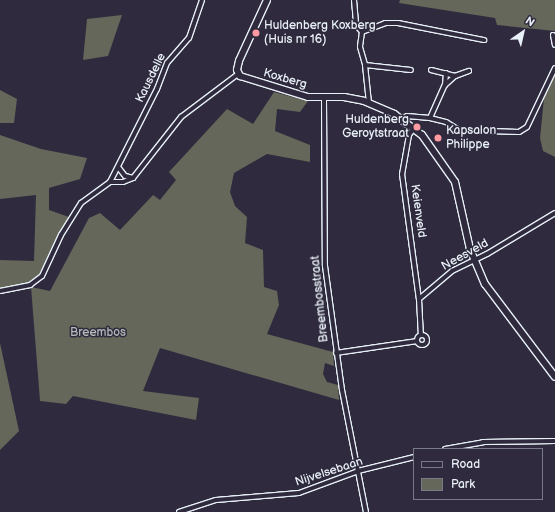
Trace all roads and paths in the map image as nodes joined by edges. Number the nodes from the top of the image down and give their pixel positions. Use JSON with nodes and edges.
{"nodes":[{"id":1,"x":202,"y":0,"type":"edge"},
{"id":2,"x":267,"y":0,"type":"edge"},
{"id":3,"x":354,"y":0,"type":"edge"},
{"id":4,"x":362,"y":32,"type":"junction"},
{"id":5,"x":553,"y":35,"type":"dead end"},
{"id":6,"x":484,"y":40,"type":"dead end"},
{"id":7,"x":555,"y":45,"type":"edge"},
{"id":8,"x":365,"y":65,"type":"junction"},
{"id":9,"x":555,"y":68,"type":"edge"},
{"id":10,"x":411,"y":70,"type":"dead end"},
{"id":11,"x":431,"y":70,"type":"dead end"},
{"id":12,"x":470,"y":72,"type":"dead end"},
{"id":13,"x":446,"y":73,"type":"junction"},
{"id":14,"x":238,"y":74,"type":"junction"},
{"id":15,"x":455,"y":76,"type":"junction"},
{"id":16,"x":445,"y":85,"type":"junction"},
{"id":17,"x":324,"y":98,"type":"junction"},
{"id":18,"x":369,"y":103,"type":"junction"},
{"id":19,"x":430,"y":118,"type":"junction"},
{"id":20,"x":403,"y":119,"type":"junction"},
{"id":21,"x":414,"y":128,"type":"junction"},
{"id":22,"x":118,"y":167,"type":"junction"},
{"id":23,"x":133,"y":178,"type":"junction"},
{"id":24,"x":110,"y":182,"type":"junction"},
{"id":25,"x":555,"y":212,"type":"edge"},
{"id":26,"x":474,"y":260,"type":"junction"},
{"id":27,"x":0,"y":291,"type":"edge"},
{"id":28,"x":420,"y":299,"type":"junction"},
{"id":29,"x":421,"y":335,"type":"junction"},
{"id":30,"x":417,"y":341,"type":"junction"},
{"id":31,"x":336,"y":353,"type":"junction"},
{"id":32,"x":555,"y":377,"type":"edge"},
{"id":33,"x":555,"y":441,"type":"edge"},
{"id":34,"x":450,"y":448,"type":"edge"},
{"id":35,"x":413,"y":457,"type":"edge"},
{"id":36,"x":358,"y":471,"type":"junction"},
{"id":37,"x":180,"y":512,"type":"edge"},
{"id":38,"x":366,"y":512,"type":"edge"}],
"edges":[{"from":1,"to":22,"type":"street","name":"Kausdelle"},
{"from":2,"to":14,"type":"street"},
{"from":3,"to":4,"type":"street"},
{"from":4,"to":6,"type":"street"},
{"from":4,"to":8,"type":"street"},
{"from":5,"to":7,"type":"street"},
{"from":8,"to":10,"type":"street"},
{"from":8,"to":18,"type":"street"},
{"from":9,"to":19,"type":"street"},
{"from":11,"to":13,"type":"street"},
{"from":12,"to":15,"type":"street"},
{"from":13,"to":15,"type":"street"},
{"from":13,"to":16,"type":"street"},
{"from":14,"to":17,"type":"street","name":"Koxberg"},
{"from":14,"to":23,"type":"street"},
{"from":15,"to":16,"type":"street"},
{"from":16,"to":19,"type":"street"},
{"from":17,"to":18,"type":"street","name":"Koxberg"},
{"from":17,"to":31,"type":"street","name":"Breembosstraat"},
{"from":18,"to":20,"type":"street","name":"Koxberg"},
{"from":19,"to":20,"type":"street"},
{"from":20,"to":21,"type":"street","name":"Koxberg"},
{"from":21,"to":26,"type":"street","name":"Koxberg"},
{"from":21,"to":28,"type":"street","name":"Keienveld"},
{"from":22,"to":23,"type":"street"},
{"from":22,"to":24,"type":"street","name":"Kausdelle"},
{"from":23,"to":24,"type":"street"},
{"from":24,"to":27,"type":"street"},
{"from":25,"to":26,"type":"street","name":"Neesveld"},
{"from":26,"to":28,"type":"street","name":"Neesveld"},
{"from":26,"to":32,"type":"street","name":"Koxberg"},
{"from":28,"to":29,"type":"street"},
{"from":29,"to":30,"type":"street"},
{"from":29,"to":30,"type":"street"},
{"from":30,"to":31,"type":"street"},
{"from":31,"to":36,"type":"street","name":"Breembosstraat"},
{"from":33,"to":34,"type":"street"},
{"from":35,"to":36,"type":"street","name":"Nijvelsebaan"},
{"from":36,"to":37,"type":"street","name":"Nijvelsebaan"},
{"from":36,"to":38,"type":"street","name":"Breembosstraat"}]}
